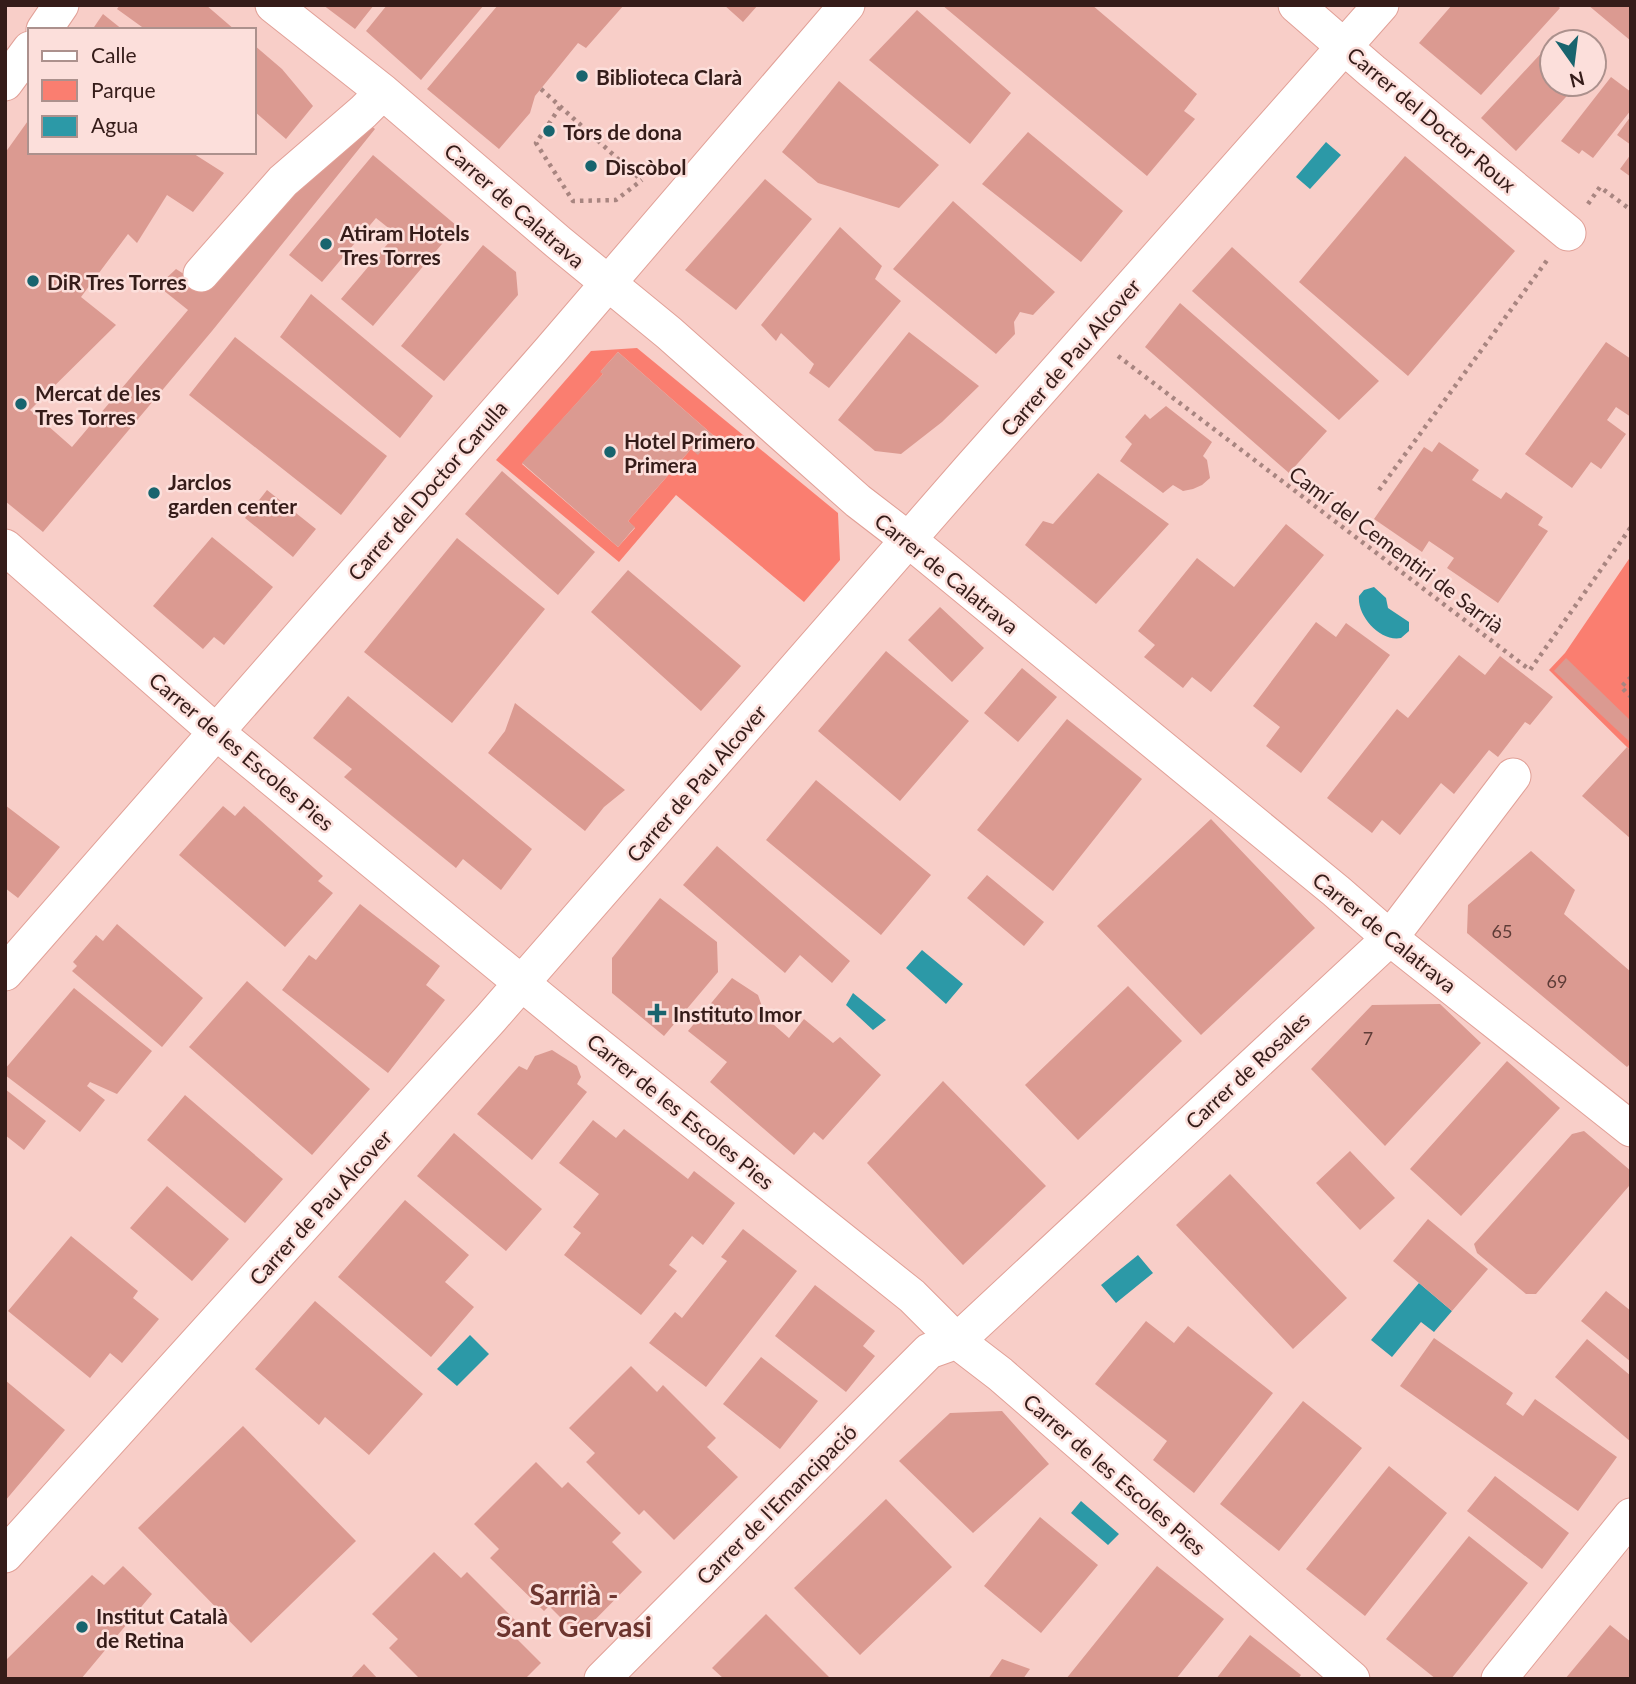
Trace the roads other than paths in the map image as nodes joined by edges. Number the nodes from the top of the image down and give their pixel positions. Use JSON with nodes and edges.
{"nodes":[{"id":1,"x":61,"y":5,"type":"edge"},
{"id":2,"x":273,"y":5,"type":"edge"},
{"id":3,"x":847,"y":5,"type":"edge"},
{"id":4,"x":1296,"y":5,"type":"edge"},
{"id":5,"x":1381,"y":5,"type":"edge"},
{"id":6,"x":45,"y":28,"type":"edge"},
{"id":7,"x":1345,"y":46,"type":"junction"},
{"id":8,"x":28,"y":52,"type":"edge"},
{"id":9,"x":5,"y":83,"type":"edge"},
{"id":10,"x":383,"y":92,"type":"junction"},
{"id":11,"x":1568,"y":233,"type":"road end"},
{"id":12,"x":201,"y":274,"type":"dead end"},
{"id":13,"x":607,"y":283,"type":"junction"},
{"id":14,"x":909,"y":541,"type":"junction"},
{"id":15,"x":5,"y":547,"type":"edge"},
{"id":16,"x":216,"y":732,"type":"junction"},
{"id":17,"x":1513,"y":776,"type":"dead end"},
{"id":18,"x":1390,"y":938,"type":"junction"},
{"id":19,"x":5,"y":974,"type":"edge"},
{"id":20,"x":523,"y":982,"type":"junction"},
{"id":21,"x":1631,"y":1129,"type":"edge"},
{"id":22,"x":957,"y":1341,"type":"junction"},
{"id":23,"x":1631,"y":1516,"type":"edge"},
{"id":24,"x":5,"y":1555,"type":"edge"},
{"id":25,"x":602,"y":1679,"type":"edge"},
{"id":26,"x":1352,"y":1679,"type":"edge"},
{"id":27,"x":1499,"y":1679,"type":"edge"}],
"edges":[{"from":1,"to":6,"type":"street"},
{"from":2,"to":10,"type":"street","name":"Carrer de Calatrava"},
{"from":3,"to":13,"type":"street","name":"Carrer del Doctor Carulla"},
{"from":4,"to":7,"type":"street","name":"Carrer del Doctor Roux"},
{"from":5,"to":7,"type":"street","name":"Carrer de Pau Alcover"},
{"from":7,"to":11,"type":"street","name":"Carrer del Doctor Roux"},
{"from":7,"to":14,"type":"street","name":"Carrer de Pau Alcover"},
{"from":8,"to":9,"type":"street"},
{"from":10,"to":12,"type":"street"},
{"from":10,"to":13,"type":"street","name":"Carrer de Calatrava"},
{"from":13,"to":14,"type":"street","name":"Carrer de Calatrava"},
{"from":13,"to":16,"type":"street","name":"Carrer del Doctor Carulla"},
{"from":14,"to":18,"type":"street","name":"Carrer de Calatrava"},
{"from":14,"to":20,"type":"street","name":"Carrer de Pau Alcover"},
{"from":15,"to":16,"type":"street","name":"Carrer de les Escoles Pies"},
{"from":16,"to":19,"type":"street","name":"Carrer del Doctor Carulla"},
{"from":16,"to":20,"type":"street","name":"Carrer de les Escoles Pies"},
{"from":17,"to":18,"type":"street","name":"Carrer de Rosales"},
{"from":18,"to":21,"type":"street","name":"Carrer de Calatrava"},
{"from":18,"to":22,"type":"street","name":"Carrer de Rosales"},
{"from":20,"to":22,"type":"street","name":"Carrer de les Escoles Pies"},
{"from":20,"to":24,"type":"street","name":"Carrer de Pau Alcover"},
{"from":22,"to":25,"type":"street","name":"Carrer de l'Emancipació"},
{"from":22,"to":26,"type":"street","name":"Carrer de les Escoles Pies"},
{"from":23,"to":27,"type":"street"}]}
